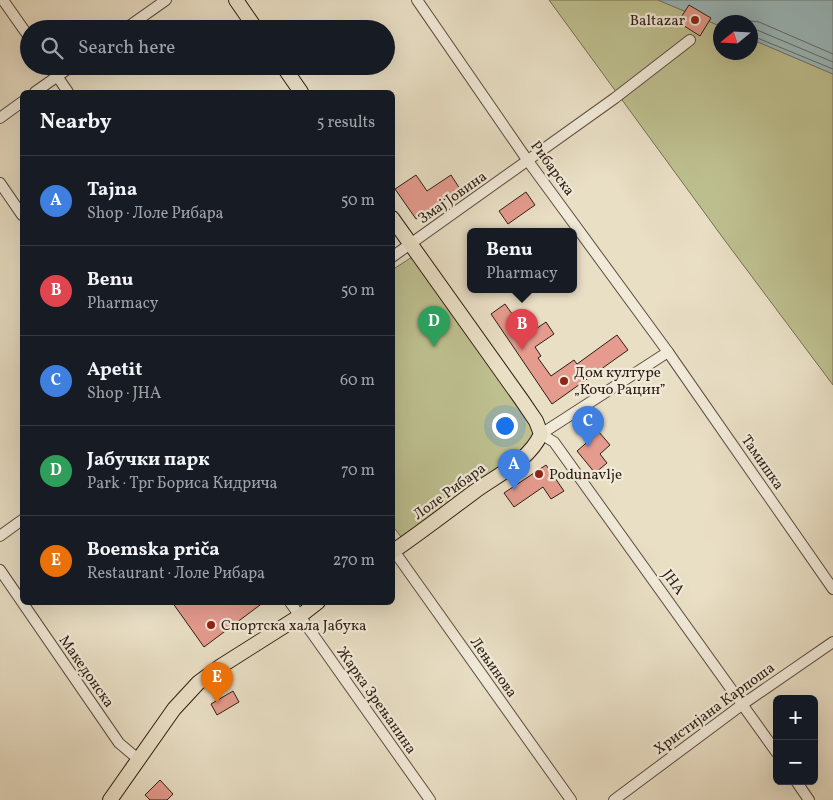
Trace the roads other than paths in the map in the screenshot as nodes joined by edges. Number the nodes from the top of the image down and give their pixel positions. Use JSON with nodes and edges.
{"nodes":[{"id":1,"x":2,"y":0,"type":"edge"},
{"id":2,"x":166,"y":0,"type":"edge"},
{"id":3,"x":236,"y":0,"type":"edge"},
{"id":4,"x":417,"y":0,"type":"edge"},
{"id":5,"x":138,"y":20,"type":"edge"},
{"id":6,"x":250,"y":20,"type":"edge"},
{"id":7,"x":20,"y":25,"type":"edge"},
{"id":8,"x":690,"y":40,"type":"dead end"},
{"id":9,"x":60,"y":75,"type":"edge"},
{"id":10,"x":289,"y":75,"type":"edge"},
{"id":11,"x":57,"y":77,"type":"junction"},
{"id":12,"x":39,"y":90,"type":"edge"},
{"id":13,"x":67,"y":90,"type":"edge"},
{"id":14,"x":300,"y":90,"type":"edge"},
{"id":15,"x":20,"y":103,"type":"edge"},
{"id":16,"x":0,"y":118,"type":"edge"},
{"id":17,"x":528,"y":161,"type":"junction"},
{"id":18,"x":0,"y":183,"type":"edge"},
{"id":19,"x":20,"y":213,"type":"edge"},
{"id":20,"x":395,"y":222,"type":"edge"},
{"id":21,"x":412,"y":243,"type":"junction"},
{"id":22,"x":395,"y":255,"type":"edge"},
{"id":23,"x":668,"y":352,"type":"junction"},
{"id":24,"x":540,"y":434,"type":"junction"},
{"id":25,"x":20,"y":521,"type":"edge"},
{"id":26,"x":0,"y":536,"type":"edge"},
{"id":27,"x":395,"y":551,"type":"edge"},
{"id":28,"x":395,"y":555,"type":"edge"},
{"id":29,"x":0,"y":570,"type":"edge"},
{"id":30,"x":833,"y":589,"type":"edge"},
{"id":31,"x":20,"y":599,"type":"edge"},
{"id":32,"x":24,"y":605,"type":"edge"},
{"id":33,"x":292,"y":605,"type":"edge"},
{"id":34,"x":314,"y":605,"type":"edge"},
{"id":35,"x":300,"y":616,"type":"junction"},
{"id":36,"x":833,"y":642,"type":"edge"},
{"id":37,"x":743,"y":704,"type":"junction"},
{"id":38,"x":773,"y":748,"type":"edge"},
{"id":39,"x":138,"y":759,"type":"junction"},
{"id":40,"x":799,"y":785,"type":"edge"},
{"id":41,"x":110,"y":800,"type":"edge"},
{"id":42,"x":430,"y":800,"type":"edge"},
{"id":43,"x":571,"y":800,"type":"edge"},
{"id":44,"x":614,"y":800,"type":"edge"},
{"id":45,"x":809,"y":800,"type":"edge"}],
"edges":[{"from":1,"to":7,"type":"street"},
{"from":2,"to":5,"type":"street"},
{"from":3,"to":6,"type":"main road"},
{"from":4,"to":17,"type":"street","name":"Рибарска"},
{"from":8,"to":17,"type":"street","name":"Змај Јовина"},
{"from":9,"to":11,"type":"street"},
{"from":10,"to":14,"type":"main road"},
{"from":11,"to":12,"type":"street"},
{"from":11,"to":13,"type":"street"},
{"from":15,"to":16,"type":"street"},
{"from":17,"to":21,"type":"street","name":"Змај Јовина"},
{"from":17,"to":23,"type":"street","name":"Рибарска"},
{"from":18,"to":19,"type":"street"},
{"from":20,"to":21,"type":"main road"},
{"from":21,"to":22,"type":"street","name":"Змај Јовина"},
{"from":21,"to":24,"type":"main road"},
{"from":23,"to":24,"type":"street","name":"Лоле Рибара"},
{"from":23,"to":30,"type":"street","name":"Тамишка"},
{"from":24,"to":27,"type":"main road","name":"Лоле Рибара"},
{"from":24,"to":37,"type":"street","name":"ЈНА"},
{"from":25,"to":26,"type":"street"},
{"from":28,"to":43,"type":"street","name":"Лењинова"},
{"from":29,"to":31,"type":"street","name":"Македонска"},
{"from":32,"to":39,"type":"street","name":"Македонска"},
{"from":33,"to":35,"type":"street","name":"Жарка Зрењанина"},
{"from":34,"to":35,"type":"main road"},
{"from":35,"to":39,"type":"main road"},
{"from":35,"to":42,"type":"street","name":"Жарка Зрењанина"},
{"from":36,"to":37,"type":"street","name":"Христијана Карпоша"},
{"from":37,"to":38,"type":"street","name":"ЈНА"},
{"from":37,"to":44,"type":"street","name":"Христијана Карпоша"},
{"from":39,"to":41,"type":"main road"},
{"from":40,"to":45,"type":"street"}]}
